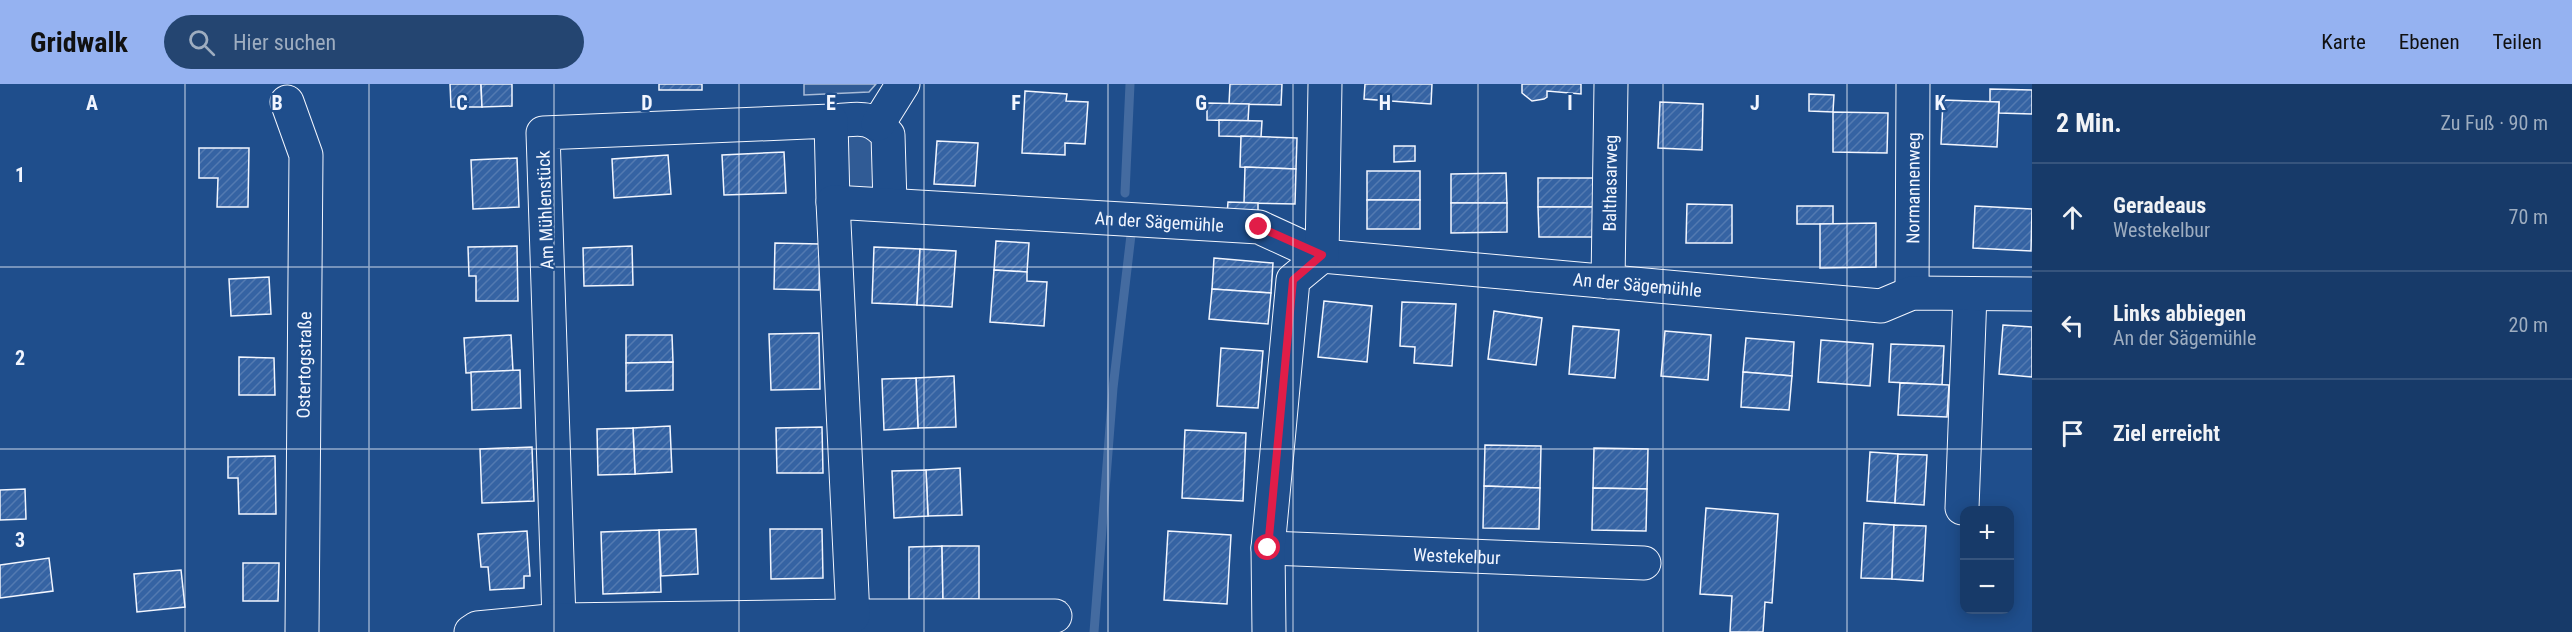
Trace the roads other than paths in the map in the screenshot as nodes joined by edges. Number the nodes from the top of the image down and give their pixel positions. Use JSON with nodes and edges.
{"nodes":[{"id":1,"x":903,"y":84,"type":"edge"},
{"id":2,"x":1325,"y":84,"type":"edge"},
{"id":3,"x":1611,"y":84,"type":"edge"},
{"id":4,"x":1913,"y":84,"type":"edge"},
{"id":5,"x":287,"y":102,"type":"dead end"},
{"id":6,"x":831,"y":120,"type":"junction"},
{"id":7,"x":878,"y":124,"type":"junction"},
{"id":8,"x":833,"y":202,"type":"junction"},
{"id":9,"x":890,"y":204,"type":"junction"},
{"id":10,"x":1322,"y":255,"type":"junction"},
{"id":11,"x":1608,"y":282,"type":"junction"},
{"id":12,"x":1912,"y":293,"type":"junction"},
{"id":13,"x":1970,"y":294,"type":"junction"},
{"id":14,"x":2032,"y":294,"type":"edge"},
{"id":15,"x":1962,"y":506,"type":"edge"},
{"id":16,"x":1268,"y":548,"type":"junction"},
{"id":17,"x":1644,"y":563,"type":"dead end"},
{"id":18,"x":854,"y":616,"type":"junction"},
{"id":19,"x":1055,"y":616,"type":"dead end"},
{"id":20,"x":559,"y":620,"type":"junction"},
{"id":21,"x":294,"y":631,"type":"edge"},
{"id":22,"x":471,"y":632,"type":"edge"},
{"id":23,"x":1269,"y":632,"type":"edge"}],
"edges":[{"from":1,"to":7,"type":"street"},
{"from":2,"to":10,"type":"street"},
{"from":3,"to":11,"type":"street","name":"Balthasarweg"},
{"from":4,"to":12,"type":"street","name":"Normannenweg"},
{"from":5,"to":21,"type":"street","name":"Ostertogstraße"},
{"from":6,"to":7,"type":"street"},
{"from":6,"to":8,"type":"street"},
{"from":6,"to":20,"type":"street","name":"Am Mühlenstück"},
{"from":7,"to":9,"type":"street"},
{"from":8,"to":9,"type":"street","name":"An der Sägemühle"},
{"from":8,"to":18,"type":"street"},
{"from":9,"to":10,"type":"street","name":"An der Sägemühle"},
{"from":10,"to":11,"type":"street","name":"An der Sägemühle"},
{"from":10,"to":16,"type":"street"},
{"from":11,"to":12,"type":"street","name":"An der Sägemühle"},
{"from":12,"to":13,"type":"street","name":"An der Sägemühle"},
{"from":13,"to":14,"type":"street","name":"An der Sägemühle"},
{"from":13,"to":15,"type":"street"},
{"from":16,"to":17,"type":"street","name":"Westekelbur"},
{"from":16,"to":23,"type":"street"},
{"from":18,"to":19,"type":"street"},
{"from":18,"to":20,"type":"street"},
{"from":20,"to":22,"type":"street"}]}
